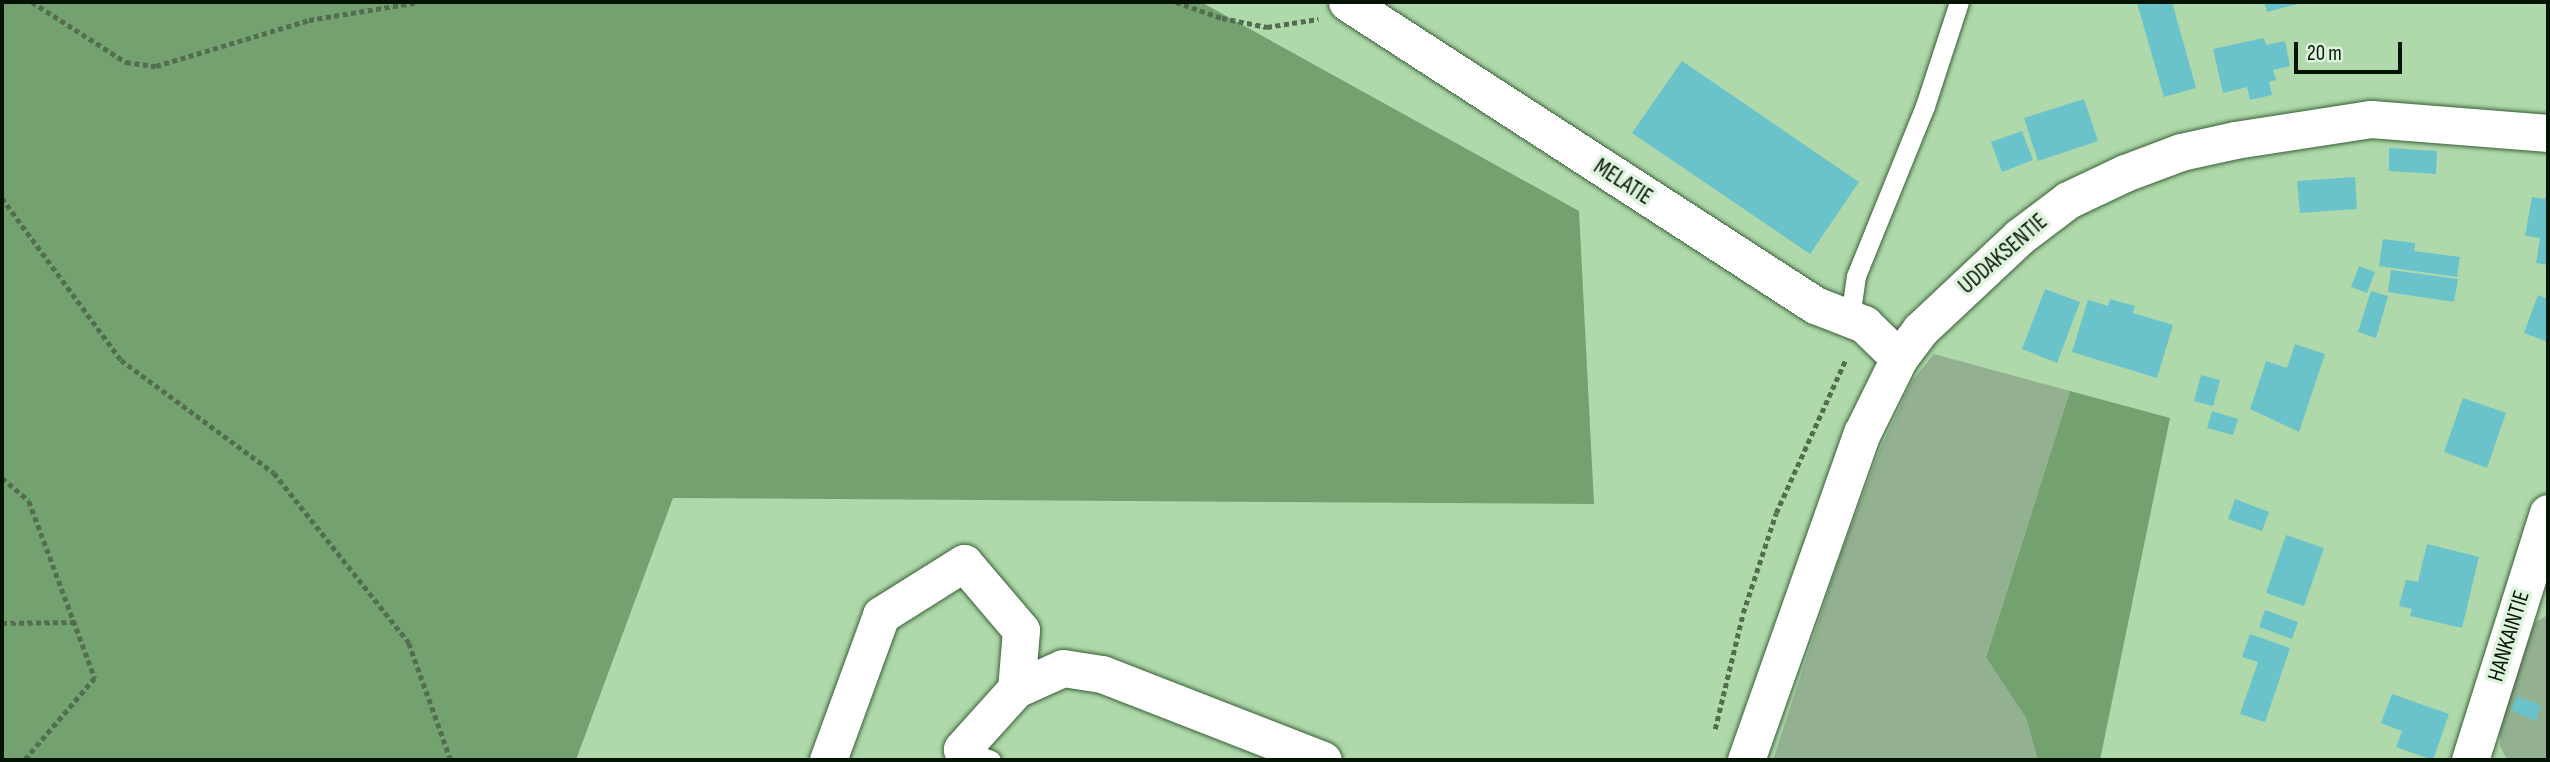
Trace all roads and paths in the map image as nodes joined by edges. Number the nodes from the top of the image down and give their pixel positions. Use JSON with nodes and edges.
{"nodes":[{"id":1,"x":32,"y":2,"type":"edge"},
{"id":2,"x":419,"y":2,"type":"edge"},
{"id":3,"x":1176,"y":2,"type":"edge"},
{"id":4,"x":1959,"y":2,"type":"edge"},
{"id":5,"x":1353,"y":6,"type":"edge"},
{"id":6,"x":2548,"y":133,"type":"edge"},
{"id":7,"x":2,"y":198,"type":"edge"},
{"id":8,"x":1857,"y":321,"type":"junction"},
{"id":9,"x":1899,"y":358,"type":"junction"},
{"id":10,"x":2,"y":478,"type":"edge"},
{"id":11,"x":2548,"y":513,"type":"edge"},
{"id":12,"x":76,"y":622,"type":"junction"},
{"id":13,"x":2,"y":623,"type":"edge"},
{"id":14,"x":1016,"y":689,"type":"junction"},
{"id":15,"x":1715,"y":732,"type":"dead end"},
{"id":16,"x":969,"y":757,"type":"edge"},
{"id":17,"x":25,"y":760,"type":"edge"},
{"id":18,"x":451,"y":760,"type":"edge"},
{"id":19,"x":828,"y":760,"type":"edge"},
{"id":20,"x":1323,"y":760,"type":"edge"},
{"id":21,"x":1746,"y":760,"type":"edge"},
{"id":22,"x":2470,"y":760,"type":"edge"}],
"edges":[{"from":1,"to":2,"type":"path"},
{"from":3,"to":5,"type":"path"},
{"from":4,"to":8,"type":"lane"},
{"from":5,"to":8,"type":"street","name":"MELATIE"},
{"from":6,"to":9,"type":"street","name":"UDDAKSENTIE"},
{"from":7,"to":18,"type":"path"},
{"from":8,"to":9,"type":"street","name":"MELATIE"},
{"from":8,"to":15,"type":"path"},
{"from":9,"to":21,"type":"street","name":"UDDAKSENTIE"},
{"from":10,"to":12,"type":"path"},
{"from":11,"to":22,"type":"street","name":"HANKAINTIE"},
{"from":12,"to":13,"type":"path"},
{"from":12,"to":17,"type":"path"},
{"from":14,"to":16,"type":"street"},
{"from":14,"to":19,"type":"street"},
{"from":14,"to":20,"type":"street"}]}
